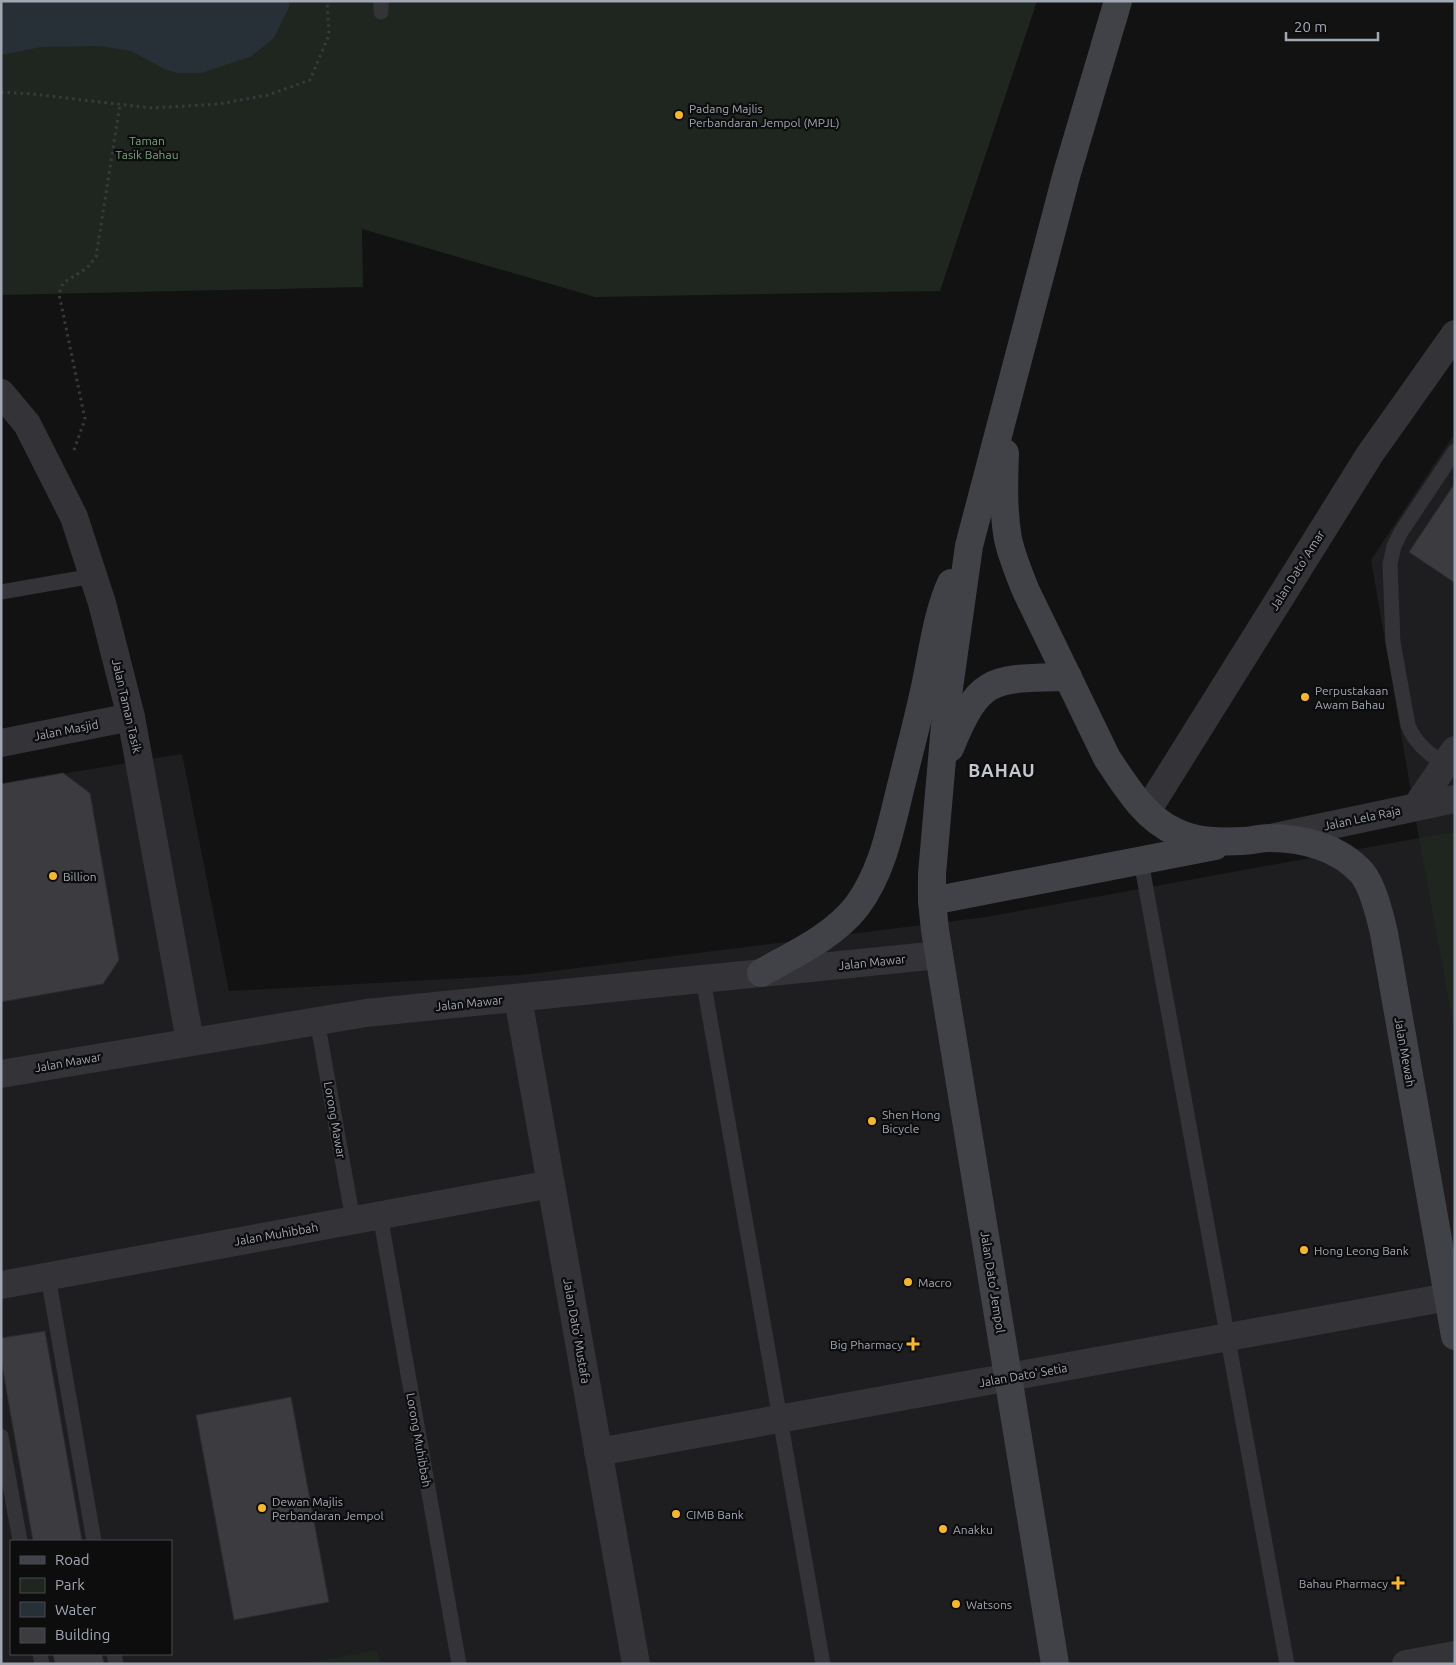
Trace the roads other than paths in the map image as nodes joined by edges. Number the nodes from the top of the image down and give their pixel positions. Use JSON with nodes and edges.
{"nodes":[{"id":1,"x":1118,"y":1,"type":"edge"},
{"id":2,"x":1455,"y":334,"type":"edge"},
{"id":3,"x":1,"y":393,"type":"edge"},
{"id":4,"x":1006,"y":402,"type":"junction"},
{"id":5,"x":14,"y":426,"type":"edge"},
{"id":6,"x":1455,"y":451,"type":"edge"},
{"id":7,"x":969,"y":546,"type":"junction"},
{"id":8,"x":93,"y":576,"type":"junction"},
{"id":9,"x":1,"y":592,"type":"edge"},
{"id":10,"x":1068,"y":677,"type":"junction"},
{"id":11,"x":131,"y":717,"type":"junction"},
{"id":12,"x":1,"y":743,"type":"edge"},
{"id":13,"x":1450,"y":757,"type":"edge"},
{"id":14,"x":941,"y":773,"type":"junction"},
{"id":15,"x":1455,"y":799,"type":"edge"},
{"id":16,"x":1416,"y":807,"type":"junction"},
{"id":17,"x":1147,"y":811,"type":"junction"},
{"id":18,"x":1256,"y":839,"type":"junction"},
{"id":19,"x":1141,"y":861,"type":"junction"},
{"id":20,"x":932,"y":901,"type":"junction"},
{"id":21,"x":939,"y":955,"type":"junction"},
{"id":22,"x":761,"y":973,"type":"junction"},
{"id":23,"x":703,"y":979,"type":"junction"},
{"id":24,"x":518,"y":998,"type":"junction"},
{"id":25,"x":317,"y":1020,"type":"junction"},
{"id":26,"x":190,"y":1042,"type":"junction"},
{"id":27,"x":1,"y":1074,"type":"edge"},
{"id":28,"x":551,"y":1184,"type":"junction"},
{"id":29,"x":380,"y":1216,"type":"junction"},
{"id":30,"x":354,"y":1220,"type":"junction"},
{"id":31,"x":1448,"y":1258,"type":"edge"},
{"id":32,"x":48,"y":1276,"type":"junction"},
{"id":33,"x":1,"y":1285,"type":"edge"},
{"id":34,"x":1448,"y":1297,"type":"junction"},
{"id":35,"x":1455,"y":1336,"type":"edge"},
{"id":36,"x":1228,"y":1337,"type":"junction"},
{"id":37,"x":1008,"y":1378,"type":"junction"},
{"id":38,"x":780,"y":1419,"type":"junction"},
{"id":39,"x":1,"y":1436,"type":"edge"},
{"id":40,"x":598,"y":1452,"type":"junction"},
{"id":41,"x":20,"y":1540,"type":"edge"},
{"id":42,"x":94,"y":1540,"type":"edge"},
{"id":43,"x":1452,"y":1658,"type":"edge"},
{"id":44,"x":459,"y":1664,"type":"edge"},
{"id":45,"x":636,"y":1664,"type":"edge"},
{"id":46,"x":823,"y":1664,"type":"edge"},
{"id":47,"x":1056,"y":1664,"type":"edge"},
{"id":48,"x":1287,"y":1664,"type":"edge"},
{"id":49,"x":1406,"y":1664,"type":"edge"}],
"edges":[{"from":1,"to":4,"type":"main road"},
{"from":2,"to":17,"type":"street","name":"Jalan Dato' Amar"},
{"from":3,"to":5,"type":"street","name":"Jalan Taman Tasik"},
{"from":4,"to":7,"type":"main road"},
{"from":4,"to":10,"type":"main road"},
{"from":5,"to":8,"type":"street","name":"Jalan Taman Tasik"},
{"from":6,"to":13,"type":"lane"},
{"from":7,"to":14,"type":"main road","name":"Jalan Dato' Jempol"},
{"from":7,"to":22,"type":"main road"},
{"from":8,"to":9,"type":"lane"},
{"from":8,"to":11,"type":"street","name":"Jalan Taman Tasik"},
{"from":10,"to":14,"type":"main road"},
{"from":10,"to":17,"type":"main road"},
{"from":11,"to":12,"type":"street","name":"Jalan Masjid"},
{"from":11,"to":26,"type":"street","name":"Jalan Taman Tasik"},
{"from":13,"to":16,"type":"street"},
{"from":14,"to":20,"type":"main road","name":"Jalan Dato' Jempol"},
{"from":15,"to":16,"type":"street","name":"Jalan Lela Raja"},
{"from":16,"to":18,"type":"street","name":"Jalan Lela Raja"},
{"from":17,"to":18,"type":"main road"},
{"from":18,"to":19,"type":"main road"},
{"from":18,"to":31,"type":"main road","name":"Jalan Mewah"},
{"from":19,"to":20,"type":"main road"},
{"from":19,"to":36,"type":"lane"},
{"from":20,"to":21,"type":"main road","name":"Jalan Dato' Jempol"},
{"from":21,"to":22,"type":"street","name":"Jalan Mawar"},
{"from":21,"to":37,"type":"main road","name":"Jalan Dato' Jempol"},
{"from":22,"to":23,"type":"street","name":"Jalan Mawar"},
{"from":23,"to":24,"type":"street","name":"Jalan Mawar"},
{"from":23,"to":38,"type":"lane"},
{"from":24,"to":25,"type":"street","name":"Jalan Mawar"},
{"from":24,"to":28,"type":"street","name":"Jalan Dato' Mustafa"},
{"from":25,"to":26,"type":"street","name":"Jalan Mawar"},
{"from":25,"to":30,"type":"lane","name":"Lorong Mawar"},
{"from":26,"to":27,"type":"street","name":"Jalan Mawar"},
{"from":28,"to":29,"type":"street","name":"Jalan Muhibbah"},
{"from":28,"to":40,"type":"street","name":"Jalan Dato' Mustafa"},
{"from":29,"to":30,"type":"street","name":"Jalan Muhibbah"},
{"from":29,"to":44,"type":"lane","name":"Lorong Muhibbah"},
{"from":30,"to":32,"type":"street","name":"Jalan Muhibbah"},
{"from":31,"to":34,"type":"main road","name":"Jalan Mewah"},
{"from":32,"to":33,"type":"street","name":"Jalan Muhibbah"},
{"from":32,"to":42,"type":"lane"},
{"from":34,"to":35,"type":"main road","name":"Jalan Mewah"},
{"from":34,"to":36,"type":"street","name":"Jalan Dato' Setia"},
{"from":36,"to":37,"type":"street","name":"Jalan Dato' Setia"},
{"from":36,"to":48,"type":"lane"},
{"from":37,"to":38,"type":"street","name":"Jalan Dato' Setia"},
{"from":37,"to":47,"type":"main road","name":"Jalan Dato' Jempol"},
{"from":38,"to":40,"type":"street","name":"Jalan Dato' Setia"},
{"from":38,"to":46,"type":"lane"},
{"from":39,"to":41,"type":"lane"},
{"from":40,"to":45,"type":"street","name":"Jalan Dato' Mustafa"},
{"from":43,"to":49,"type":"street"}]}
